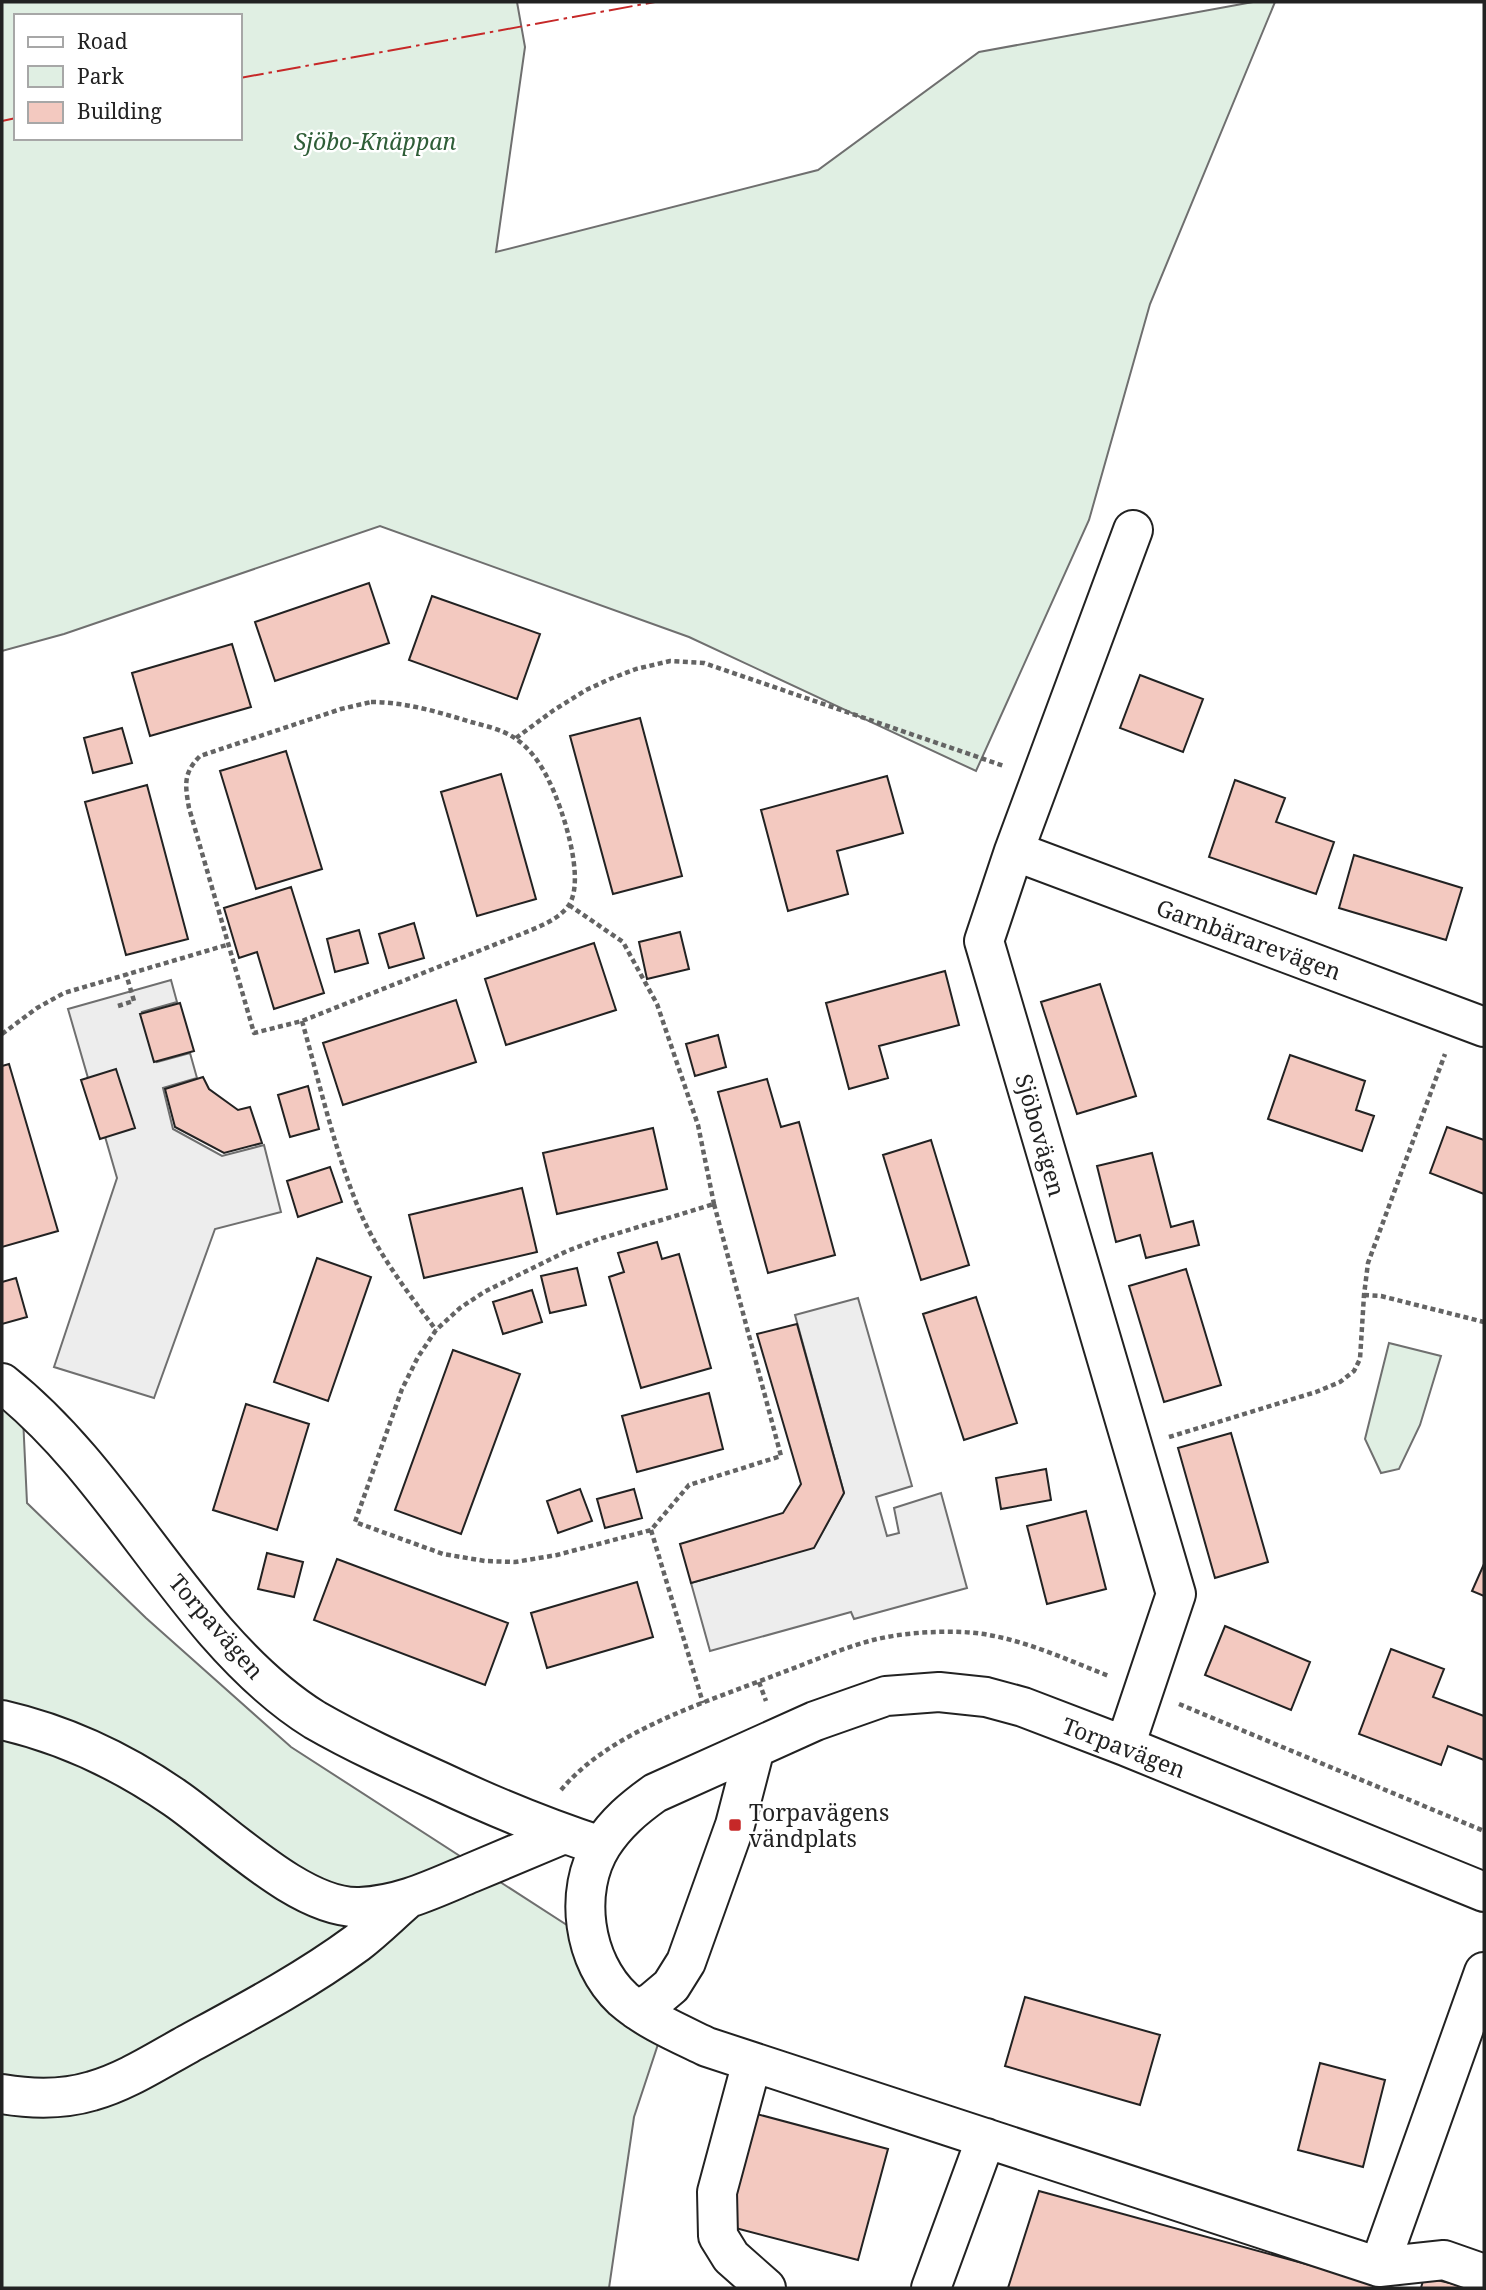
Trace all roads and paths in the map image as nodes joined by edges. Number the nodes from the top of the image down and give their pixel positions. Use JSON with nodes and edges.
{"nodes":[{"id":1,"x":1133,"y":530,"type":"dead end"},
{"id":2,"x":516,"y":738,"type":"junction"},
{"id":3,"x":1041,"y":779,"type":"junction"},
{"id":4,"x":1014,"y":851,"type":"junction"},
{"id":5,"x":569,"y":905,"type":"junction"},
{"id":6,"x":230,"y":944,"type":"junction"},
{"id":7,"x":126,"y":974,"type":"junction"},
{"id":8,"x":118,"y":1006,"type":"dead end"},
{"id":9,"x":302,"y":1020,"type":"junction"},
{"id":10,"x":1471,"y":1022,"type":"edge"},
{"id":11,"x":2,"y":1034,"type":"edge"},
{"id":12,"x":714,"y":1203,"type":"junction"},
{"id":13,"x":1364,"y":1294,"type":"junction"},
{"id":14,"x":1484,"y":1322,"type":"edge"},
{"id":15,"x":436,"y":1330,"type":"junction"},
{"id":16,"x":2,"y":1383,"type":"edge"},
{"id":17,"x":1133,"y":1448,"type":"junction"},
{"id":18,"x":651,"y":1530,"type":"junction"},
{"id":19,"x":703,"y":1703,"type":"dead end"},
{"id":20,"x":2,"y":1720,"type":"edge"},
{"id":21,"x":1125,"y":1746,"type":"junction"},
{"id":22,"x":755,"y":1748,"type":"junction"},
{"id":23,"x":564,"y":1834,"type":"junction"},
{"id":24,"x":601,"y":1846,"type":"junction"},
{"id":25,"x":1484,"y":1892,"type":"edge"},
{"id":26,"x":405,"y":1901,"type":"junction"},
{"id":27,"x":1484,"y":1972,"type":"edge"},
{"id":28,"x":637,"y":2010,"type":"junction"},
{"id":29,"x":1471,"y":2049,"type":"edge"},
{"id":30,"x":752,"y":2062,"type":"junction"},
{"id":31,"x":2,"y":2094,"type":"edge"},
{"id":32,"x":986,"y":2138,"type":"junction"},
{"id":33,"x":1379,"y":2267,"type":"junction"},
{"id":34,"x":1484,"y":2274,"type":"edge"},
{"id":35,"x":766,"y":2288,"type":"edge"},
{"id":36,"x":930,"y":2288,"type":"edge"}],
"edges":[{"from":1,"to":3,"type":"street","name":"Sjöbovägen"},
{"from":2,"to":3,"type":"path"},
{"from":2,"to":5,"type":"path"},
{"from":2,"to":6,"type":"path"},
{"from":3,"to":4,"type":"street","name":"Sjöbovägen"},
{"from":4,"to":10,"type":"street","name":"Garnbärarevägen"},
{"from":4,"to":17,"type":"street","name":"Sjöbovägen"},
{"from":5,"to":9,"type":"path"},
{"from":5,"to":12,"type":"path"},
{"from":6,"to":7,"type":"path"},
{"from":6,"to":9,"type":"path"},
{"from":7,"to":8,"type":"path"},
{"from":7,"to":11,"type":"path"},
{"from":9,"to":15,"type":"path"},
{"from":10,"to":13,"type":"path"},
{"from":12,"to":15,"type":"path"},
{"from":12,"to":18,"type":"path"},
{"from":13,"to":14,"type":"path"},
{"from":13,"to":17,"type":"path"},
{"from":15,"to":18,"type":"path"},
{"from":16,"to":23,"type":"street","name":"Torpavägen"},
{"from":17,"to":21,"type":"street","name":"Sjöbovägen"},
{"from":18,"to":19,"type":"path"},
{"from":20,"to":26,"type":"street"},
{"from":21,"to":22,"type":"street","name":"Torpavägen"},
{"from":21,"to":25,"type":"street","name":"Torpavägen"},
{"from":22,"to":24,"type":"street","name":"Torpavägen"},
{"from":22,"to":28,"type":"street"},
{"from":23,"to":24,"type":"street","name":"Torpavägen"},
{"from":23,"to":26,"type":"street"},
{"from":24,"to":28,"type":"street","name":"Torpavägen"},
{"from":26,"to":31,"type":"street"},
{"from":27,"to":29,"type":"street"},
{"from":28,"to":30,"type":"street","name":"Torpavägen"},
{"from":29,"to":33,"type":"street"},
{"from":30,"to":32,"type":"street","name":"Torpavägen"},
{"from":30,"to":35,"type":"street"},
{"from":32,"to":33,"type":"street","name":"Torpavägen"},
{"from":32,"to":36,"type":"street"},
{"from":33,"to":34,"type":"street"}]}
